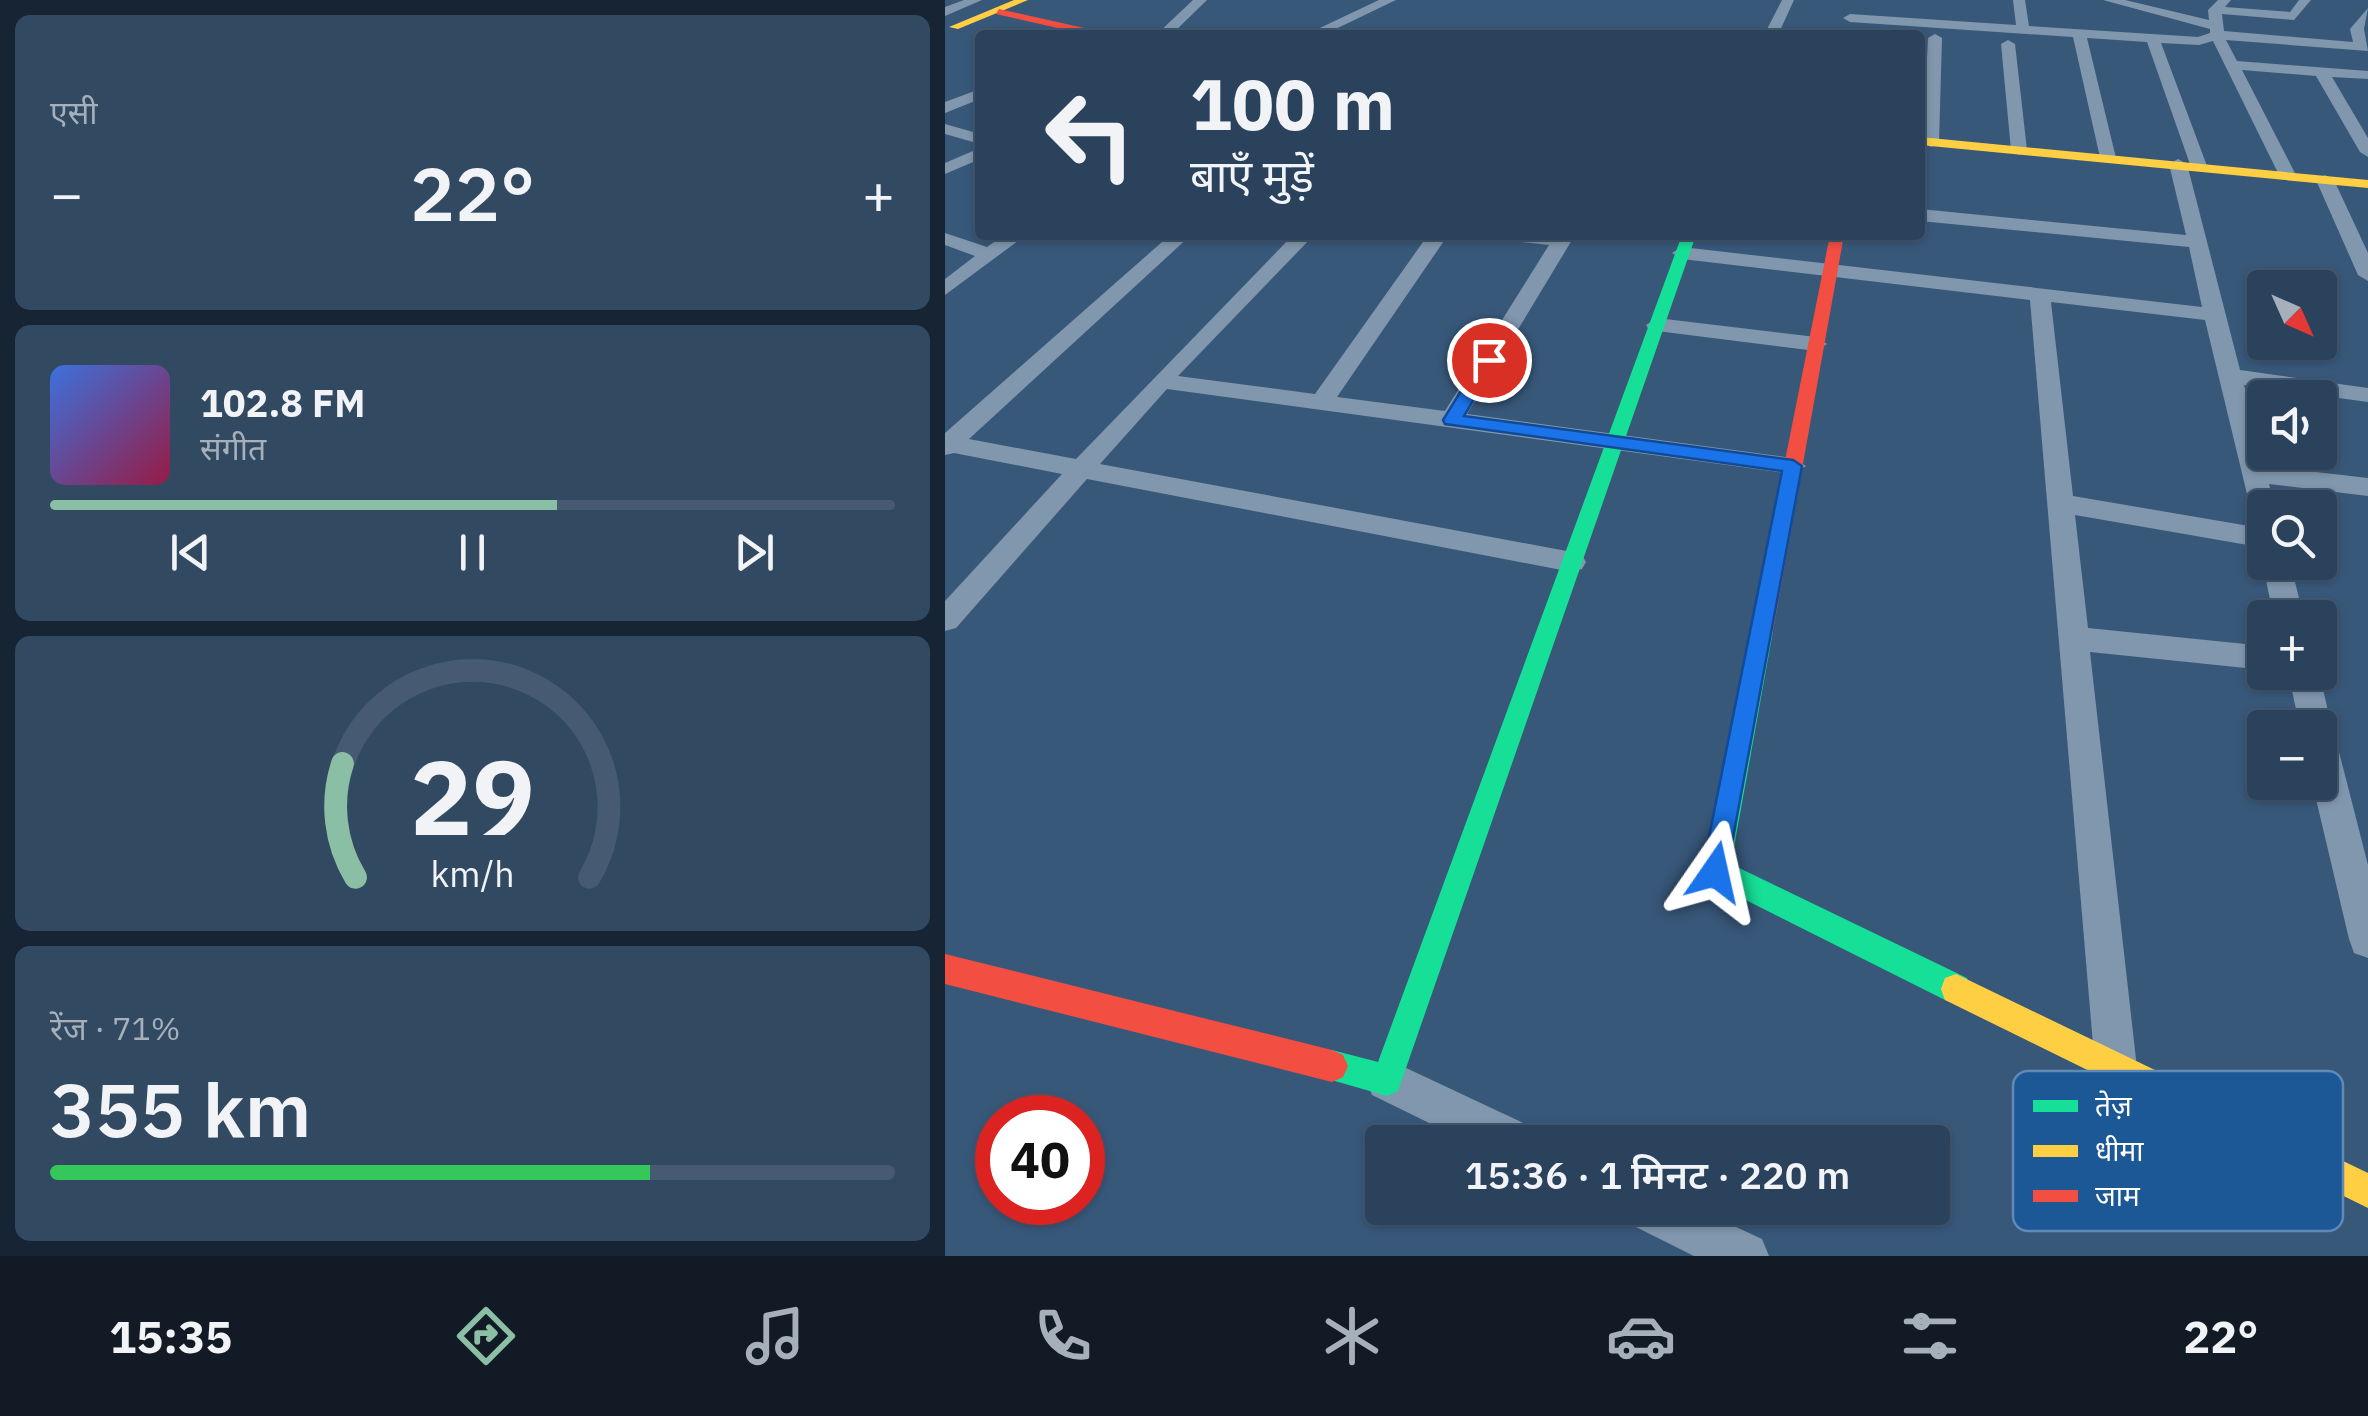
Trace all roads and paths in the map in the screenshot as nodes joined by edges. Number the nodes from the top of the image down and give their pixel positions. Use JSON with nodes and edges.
{"nodes":[{"id":1,"x":975,"y":0,"type":"edge"},
{"id":2,"x":1023,"y":0,"type":"edge"},
{"id":3,"x":1201,"y":0,"type":"edge"},
{"id":4,"x":1389,"y":0,"type":"edge"},
{"id":5,"x":1788,"y":0,"type":"edge"},
{"id":6,"x":1853,"y":0,"type":"edge"},
{"id":7,"x":2019,"y":0,"type":"edge"},
{"id":8,"x":2109,"y":0,"type":"edge"},
{"id":9,"x":2305,"y":0,"type":"edge"},
{"id":10,"x":2152,"y":4,"type":"edge"},
{"id":11,"x":2220,"y":5,"type":"edge"},
{"id":12,"x":1006,"y":6,"type":"edge"},
{"id":13,"x":2368,"y":12,"type":"edge"},
{"id":14,"x":947,"y":24,"type":"edge"},
{"id":15,"x":1848,"y":28,"type":"edge"},
{"id":16,"x":1085,"y":30,"type":"edge"},
{"id":17,"x":1168,"y":30,"type":"edge"},
{"id":18,"x":1323,"y":30,"type":"edge"},
{"id":19,"x":1773,"y":30,"type":"edge"},
{"id":20,"x":2023,"y":30,"type":"junction"},
{"id":21,"x":2217,"y":30,"type":"junction"},
{"id":22,"x":1928,"y":38,"type":"edge"},
{"id":23,"x":2081,"y":42,"type":"junction"},
{"id":24,"x":2008,"y":44,"type":"junction"},
{"id":25,"x":2156,"y":46,"type":"junction"},
{"id":26,"x":2365,"y":46,"type":"edge"},
{"id":27,"x":2235,"y":65,"type":"junction"},
{"id":28,"x":2321,"y":72,"type":"junction"},
{"id":29,"x":2368,"y":75,"type":"edge"},
{"id":30,"x":975,"y":96,"type":"edge"},
{"id":31,"x":945,"y":108,"type":"edge"},
{"id":32,"x":945,"y":130,"type":"edge"},
{"id":33,"x":2363,"y":134,"type":"edge"},
{"id":34,"x":975,"y":138,"type":"edge"},
{"id":35,"x":1925,"y":142,"type":"edge"},
{"id":36,"x":2019,"y":150,"type":"junction"},
{"id":37,"x":2368,"y":152,"type":"edge"},
{"id":38,"x":975,"y":155,"type":"edge"},
{"id":39,"x":2107,"y":158,"type":"junction"},
{"id":40,"x":2188,"y":165,"type":"junction"},
{"id":41,"x":945,"y":169,"type":"edge"},
{"id":42,"x":2287,"y":176,"type":"junction"},
{"id":43,"x":2325,"y":180,"type":"junction"},
{"id":44,"x":2368,"y":184,"type":"edge"},
{"id":45,"x":1925,"y":215,"type":"edge"},
{"id":46,"x":945,"y":238,"type":"edge"},
{"id":47,"x":1008,"y":240,"type":"edge"},
{"id":48,"x":1175,"y":240,"type":"edge"},
{"id":49,"x":1299,"y":240,"type":"edge"},
{"id":50,"x":1435,"y":240,"type":"edge"},
{"id":51,"x":1562,"y":240,"type":"edge"},
{"id":52,"x":1836,"y":240,"type":"edge"},
{"id":53,"x":2197,"y":242,"type":"junction"},
{"id":54,"x":1686,"y":244,"type":"edge"},
{"id":55,"x":989,"y":254,"type":"junction"},
{"id":56,"x":1831,"y":270,"type":"junction"},
{"id":57,"x":2368,"y":275,"type":"edge"},
{"id":58,"x":945,"y":289,"type":"edge"},
{"id":59,"x":2039,"y":294,"type":"junction"},
{"id":60,"x":2215,"y":314,"type":"junction"},
{"id":61,"x":1657,"y":325,"type":"junction"},
{"id":62,"x":1816,"y":344,"type":"junction"},
{"id":63,"x":2230,"y":376,"type":"junction"},
{"id":64,"x":1161,"y":382,"type":"junction"},
{"id":65,"x":2368,"y":395,"type":"edge"},
{"id":66,"x":1321,"y":403,"type":"junction"},
{"id":67,"x":1452,"y":420,"type":"junction"},
{"id":68,"x":1615,"y":441,"type":"junction"},
{"id":69,"x":946,"y":445,"type":"edge"},
{"id":70,"x":1793,"y":466,"type":"junction"},
{"id":71,"x":1081,"y":469,"type":"junction"},
{"id":72,"x":2253,"y":473,"type":"junction"},
{"id":73,"x":2368,"y":487,"type":"edge"},
{"id":74,"x":2257,"y":490,"type":"edge"},
{"id":75,"x":2060,"y":503,"type":"junction"},
{"id":76,"x":2247,"y":535,"type":"edge"},
{"id":77,"x":1572,"y":562,"type":"junction"},
{"id":78,"x":945,"y":620,"type":"edge"},
{"id":79,"x":2074,"y":638,"type":"junction"},
{"id":80,"x":2247,"y":656,"type":"edge"},
{"id":81,"x":2337,"y":799,"type":"edge"},
{"id":82,"x":2359,"y":871,"type":"edge"},
{"id":83,"x":2368,"y":940,"type":"edge"},
{"id":84,"x":945,"y":969,"type":"edge"},
{"id":85,"x":2116,"y":1068,"type":"junction"},
{"id":86,"x":2122,"y":1071,"type":"edge"},
{"id":87,"x":1387,"y":1080,"type":"junction"},
{"id":88,"x":1479,"y":1125,"type":"edge"},
{"id":89,"x":2343,"y":1179,"type":"edge"},
{"id":90,"x":2368,"y":1191,"type":"edge"},
{"id":91,"x":1681,"y":1225,"type":"edge"},
{"id":92,"x":1745,"y":1256,"type":"edge"}],
"edges":[{"from":1,"to":14,"type":"street"},
{"from":2,"to":12,"type":"street"},
{"from":3,"to":17,"type":"street"},
{"from":4,"to":18,"type":"street"},
{"from":5,"to":19,"type":"street"},
{"from":6,"to":15,"type":"street"},
{"from":7,"to":20,"type":"street"},
{"from":8,"to":10,"type":"street"},
{"from":9,"to":11,"type":"street"},
{"from":10,"to":21,"type":"street"},
{"from":11,"to":21,"type":"street"},
{"from":12,"to":14,"type":"street"},
{"from":12,"to":16,"type":"street"},
{"from":13,"to":26,"type":"street"},
{"from":15,"to":20,"type":"street"},
{"from":20,"to":23,"type":"street"},
{"from":21,"to":25,"type":"street"},
{"from":21,"to":26,"type":"street"},
{"from":21,"to":27,"type":"street"},
{"from":22,"to":24,"type":"street"},
{"from":22,"to":35,"type":"street"},
{"from":23,"to":24,"type":"street"},
{"from":23,"to":25,"type":"street"},
{"from":23,"to":39,"type":"street"},
{"from":24,"to":36,"type":"street"},
{"from":25,"to":40,"type":"street"},
{"from":27,"to":28,"type":"street"},
{"from":27,"to":42,"type":"street"},
{"from":28,"to":29,"type":"street"},
{"from":28,"to":33,"type":"street"},
{"from":30,"to":31,"type":"street"},
{"from":32,"to":34,"type":"street"},
{"from":33,"to":37,"type":"street"},
{"from":35,"to":36,"type":"street"},
{"from":36,"to":39,"type":"street"},
{"from":38,"to":41,"type":"street"},
{"from":39,"to":40,"type":"street"},
{"from":40,"to":42,"type":"street"},
{"from":40,"to":53,"type":"street"},
{"from":42,"to":43,"type":"street"},
{"from":43,"to":44,"type":"street"},
{"from":43,"to":57,"type":"street"},
{"from":45,"to":53,"type":"street"},
{"from":46,"to":55,"type":"street"},
{"from":47,"to":55,"type":"street"},
{"from":48,"to":69,"type":"street"},
{"from":49,"to":64,"type":"street"},
{"from":50,"to":66,"type":"street"},
{"from":51,"to":67,"type":"street"},
{"from":52,"to":56,"type":"street"},
{"from":53,"to":60,"type":"street"},
{"from":54,"to":56,"type":"street"},
{"from":54,"to":61,"type":"street"},
{"from":55,"to":58,"type":"street"},
{"from":56,"to":59,"type":"street"},
{"from":56,"to":62,"type":"street"},
{"from":59,"to":60,"type":"street"},
{"from":59,"to":75,"type":"street"},
{"from":60,"to":63,"type":"street"},
{"from":61,"to":62,"type":"street"},
{"from":61,"to":68,"type":"street"},
{"from":62,"to":70,"type":"street"},
{"from":63,"to":65,"type":"street"},
{"from":63,"to":72,"type":"street"},
{"from":64,"to":66,"type":"street"},
{"from":64,"to":71,"type":"street"},
{"from":66,"to":67,"type":"street"},
{"from":67,"to":68,"type":"street"},
{"from":68,"to":70,"type":"street"},
{"from":68,"to":77,"type":"street"},
{"from":69,"to":71,"type":"street"},
{"from":70,"to":85,"type":"street"},
{"from":71,"to":77,"type":"street"},
{"from":71,"to":78,"type":"street"},
{"from":72,"to":73,"type":"street"},
{"from":72,"to":74,"type":"street"},
{"from":75,"to":76,"type":"street"},
{"from":75,"to":79,"type":"street"},
{"from":77,"to":87,"type":"street"},
{"from":79,"to":80,"type":"street"},
{"from":79,"to":85,"type":"street"},
{"from":81,"to":82,"type":"street"},
{"from":82,"to":83,"type":"street"},
{"from":84,"to":87,"type":"street"},
{"from":85,"to":86,"type":"street"},
{"from":87,"to":88,"type":"street"},
{"from":89,"to":90,"type":"street"},
{"from":91,"to":92,"type":"street"}]}
